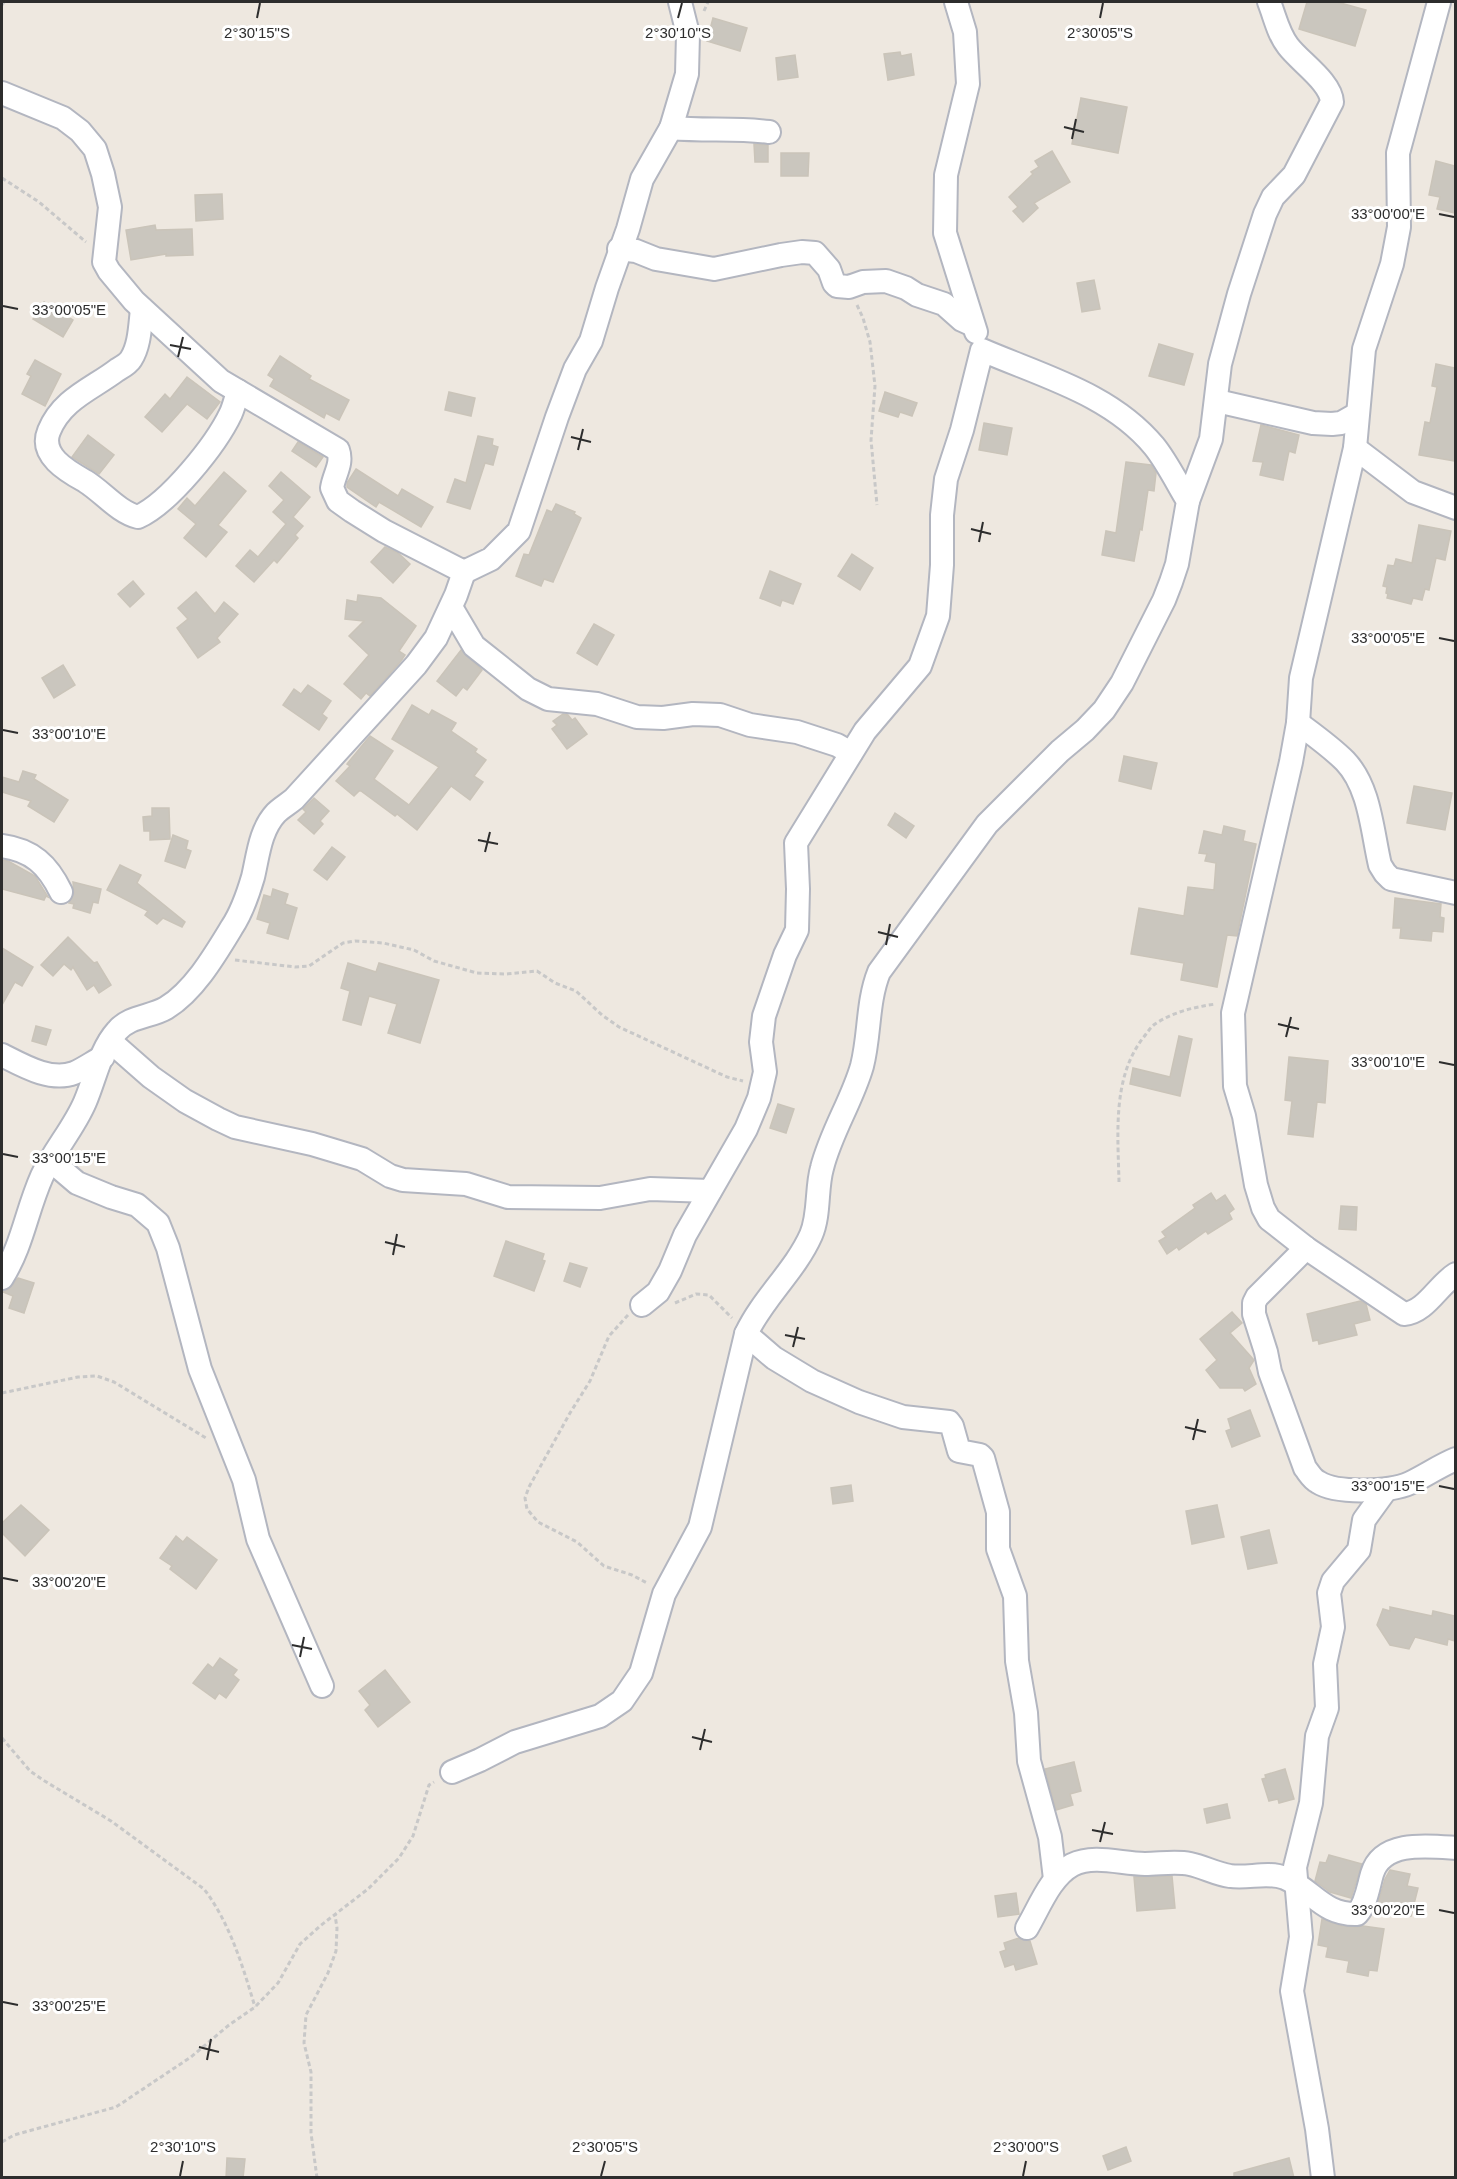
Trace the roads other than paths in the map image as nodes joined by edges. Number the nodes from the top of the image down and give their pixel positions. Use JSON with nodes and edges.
{"nodes":[{"id":1,"x":680,"y":2,"type":"edge"},
{"id":2,"x":956,"y":2,"type":"edge"},
{"id":3,"x":1269,"y":2,"type":"edge"},
{"id":4,"x":1439,"y":2,"type":"edge"},
{"id":5,"x":2,"y":93,"type":"edge"},
{"id":6,"x":671,"y":128,"type":"junction"},
{"id":7,"x":769,"y":132,"type":"dead end"},
{"id":8,"x":620,"y":249,"type":"junction"},
{"id":9,"x":142,"y":309,"type":"junction"},
{"id":10,"x":973,"y":325,"type":"junction"},
{"id":11,"x":982,"y":350,"type":"junction"},
{"id":12,"x":238,"y":391,"type":"junction"},
{"id":13,"x":1217,"y":401,"type":"junction"},
{"id":14,"x":1357,"y":414,"type":"junction"},
{"id":15,"x":1356,"y":448,"type":"junction"},
{"id":16,"x":1188,"y":501,"type":"junction"},
{"id":17,"x":1455,"y":508,"type":"edge"},
{"id":18,"x":464,"y":572,"type":"junction"},
{"id":19,"x":451,"y":607,"type":"junction"},
{"id":20,"x":1298,"y":723,"type":"junction"},
{"id":21,"x":851,"y":753,"type":"junction"},
{"id":22,"x":2,"y":846,"type":"edge"},
{"id":23,"x":61,"y":892,"type":"dead end"},
{"id":24,"x":1455,"y":893,"type":"edge"},
{"id":25,"x":106,"y":1049,"type":"junction"},
{"id":26,"x":2,"y":1055,"type":"edge"},
{"id":27,"x":51,"y":1160,"type":"junction"},
{"id":28,"x":710,"y":1191,"type":"junction"},
{"id":29,"x":1306,"y":1248,"type":"junction"},
{"id":30,"x":1455,"y":1274,"type":"edge"},
{"id":31,"x":2,"y":1278,"type":"edge"},
{"id":32,"x":642,"y":1305,"type":"road end"},
{"id":33,"x":746,"y":1334,"type":"junction"},
{"id":34,"x":1455,"y":1459,"type":"edge"},
{"id":35,"x":1385,"y":1491,"type":"junction"},
{"id":36,"x":322,"y":1686,"type":"dead end"},
{"id":37,"x":452,"y":1772,"type":"road end"},
{"id":38,"x":1455,"y":1848,"type":"edge"},
{"id":39,"x":1055,"y":1879,"type":"junction"},
{"id":40,"x":1298,"y":1885,"type":"junction"},
{"id":41,"x":1027,"y":1928,"type":"dead end"},
{"id":42,"x":1323,"y":2178,"type":"edge"}],
"edges":[{"from":1,"to":6,"type":"street"},
{"from":2,"to":10,"type":"street"},
{"from":3,"to":13,"type":"street"},
{"from":4,"to":14,"type":"street"},
{"from":5,"to":9,"type":"street"},
{"from":6,"to":7,"type":"street"},
{"from":6,"to":8,"type":"street"},
{"from":8,"to":10,"type":"street"},
{"from":8,"to":18,"type":"street"},
{"from":9,"to":12,"type":"street"},
{"from":9,"to":12,"type":"street"},
{"from":10,"to":11,"type":"street"},
{"from":11,"to":16,"type":"street"},
{"from":11,"to":21,"type":"street"},
{"from":12,"to":18,"type":"street"},
{"from":13,"to":14,"type":"street"},
{"from":13,"to":16,"type":"street"},
{"from":14,"to":15,"type":"street"},
{"from":15,"to":17,"type":"street"},
{"from":15,"to":20,"type":"street"},
{"from":16,"to":33,"type":"street"},
{"from":18,"to":19,"type":"street"},
{"from":19,"to":21,"type":"street"},
{"from":19,"to":25,"type":"street"},
{"from":20,"to":24,"type":"street"},
{"from":20,"to":29,"type":"street"},
{"from":21,"to":28,"type":"street"},
{"from":22,"to":23,"type":"street"},
{"from":25,"to":26,"type":"street"},
{"from":25,"to":27,"type":"street"},
{"from":25,"to":28,"type":"street"},
{"from":27,"to":31,"type":"street"},
{"from":27,"to":36,"type":"street"},
{"from":28,"to":32,"type":"street"},
{"from":29,"to":30,"type":"street"},
{"from":29,"to":35,"type":"street"},
{"from":33,"to":37,"type":"street"},
{"from":33,"to":39,"type":"street"},
{"from":34,"to":35,"type":"street"},
{"from":35,"to":40,"type":"street"},
{"from":38,"to":40,"type":"street"},
{"from":39,"to":40,"type":"street"},
{"from":39,"to":41,"type":"street"},
{"from":40,"to":42,"type":"street"}]}
